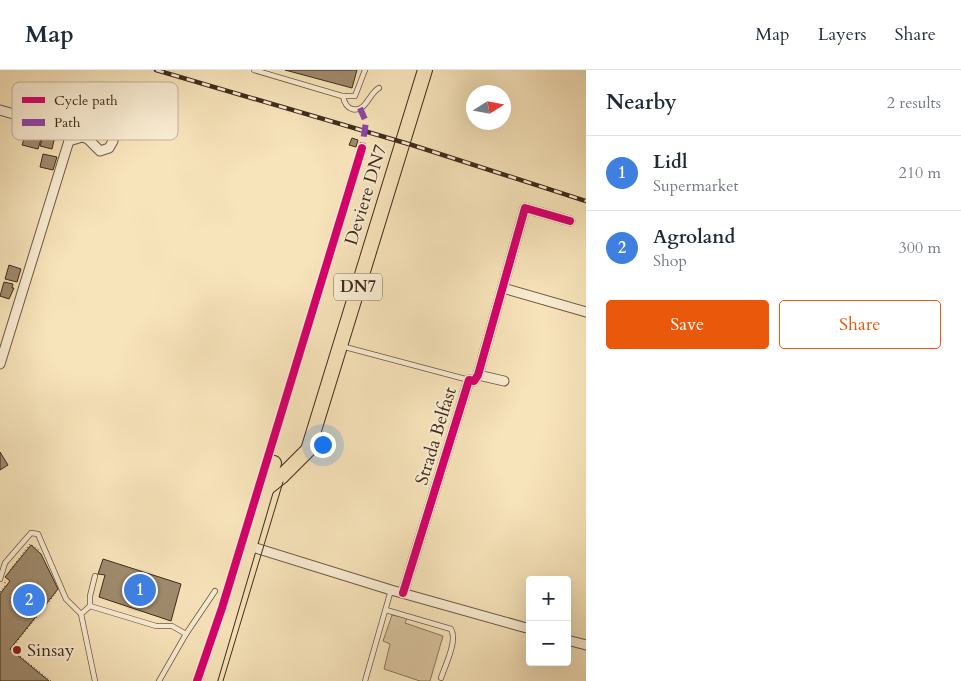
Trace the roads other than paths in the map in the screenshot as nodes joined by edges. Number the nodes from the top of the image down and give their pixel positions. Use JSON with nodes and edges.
{"nodes":[{"id":1,"x":254,"y":70,"type":"edge"},
{"id":2,"x":365,"y":70,"type":"edge"},
{"id":3,"x":425,"y":70,"type":"edge"},
{"id":4,"x":379,"y":88,"type":"dead end"},
{"id":5,"x":343,"y":96,"type":"junction"},
{"id":6,"x":72,"y":140,"type":"edge"},
{"id":7,"x":89,"y":140,"type":"edge"},
{"id":8,"x":112,"y":140,"type":"edge"},
{"id":9,"x":69,"y":141,"type":"joint"},
{"id":10,"x":570,"y":221,"type":"dead end"},
{"id":11,"x":503,"y":288,"type":"junction"},
{"id":12,"x":586,"y":312,"type":"edge"},
{"id":13,"x":345,"y":347,"type":"dead end"},
{"id":14,"x":0,"y":364,"type":"edge"},
{"id":15,"x":478,"y":375,"type":"junction"},
{"id":16,"x":469,"y":380,"type":"junction"},
{"id":17,"x":504,"y":381,"type":"dead end"},
{"id":18,"x":274,"y":463,"type":"dead end"},
{"id":19,"x":267,"y":488,"type":"junction"},
{"id":20,"x":249,"y":546,"type":"junction"},
{"id":21,"x":95,"y":576,"type":"dead end"},
{"id":22,"x":2,"y":578,"type":"edge"},
{"id":23,"x":391,"y":590,"type":"junction"},
{"id":24,"x":215,"y":591,"type":"dead end"},
{"id":25,"x":403,"y":593,"type":"junction"},
{"id":26,"x":90,"y":606,"type":"junction"},
{"id":27,"x":386,"y":610,"type":"junction"},
{"id":28,"x":80,"y":614,"type":"junction"},
{"id":29,"x":526,"y":628,"type":"edge"},
{"id":30,"x":186,"y":634,"type":"junction"},
{"id":31,"x":571,"y":641,"type":"edge"},
{"id":32,"x":586,"y":645,"type":"edge"},
{"id":33,"x":210,"y":678,"type":"edge"},
{"id":34,"x":441,"y":678,"type":"dead end"},
{"id":35,"x":95,"y":681,"type":"edge"},
{"id":36,"x":159,"y":681,"type":"edge"},
{"id":37,"x":365,"y":681,"type":"edge"}],
"edges":[{"from":1,"to":5,"type":"lane"},
{"from":2,"to":5,"type":"lane"},
{"from":3,"to":19,"type":"main road","name":"Deviere DN7","number":"DN7"},
{"from":4,"to":5,"type":"lane"},
{"from":6,"to":9,"type":"street"},
{"from":7,"to":8,"type":"street"},
{"from":9,"to":14,"type":"street"},
{"from":10,"to":11,"type":"street","name":"Strada Belfast"},
{"from":11,"to":12,"type":"street"},
{"from":11,"to":15,"type":"street","name":"Strada Belfast"},
{"from":13,"to":16,"type":"lane"},
{"from":15,"to":16,"type":"street","name":"Strada Belfast"},
{"from":15,"to":17,"type":"street"},
{"from":16,"to":25,"type":"street","name":"Strada Belfast"},
{"from":18,"to":19,"type":"main road"},
{"from":19,"to":20,"type":"main road"},
{"from":20,"to":23,"type":"street"},
{"from":20,"to":33,"type":"main road"},
{"from":21,"to":26,"type":"lane"},
{"from":22,"to":28,"type":"lane"},
{"from":23,"to":25,"type":"street"},
{"from":23,"to":27,"type":"lane"},
{"from":24,"to":30,"type":"lane"},
{"from":25,"to":29,"type":"street"},
{"from":26,"to":28,"type":"lane"},
{"from":26,"to":30,"type":"lane"},
{"from":27,"to":34,"type":"lane"},
{"from":27,"to":37,"type":"lane"},
{"from":28,"to":35,"type":"lane"},
{"from":30,"to":36,"type":"lane"},
{"from":31,"to":32,"type":"street"}]}
